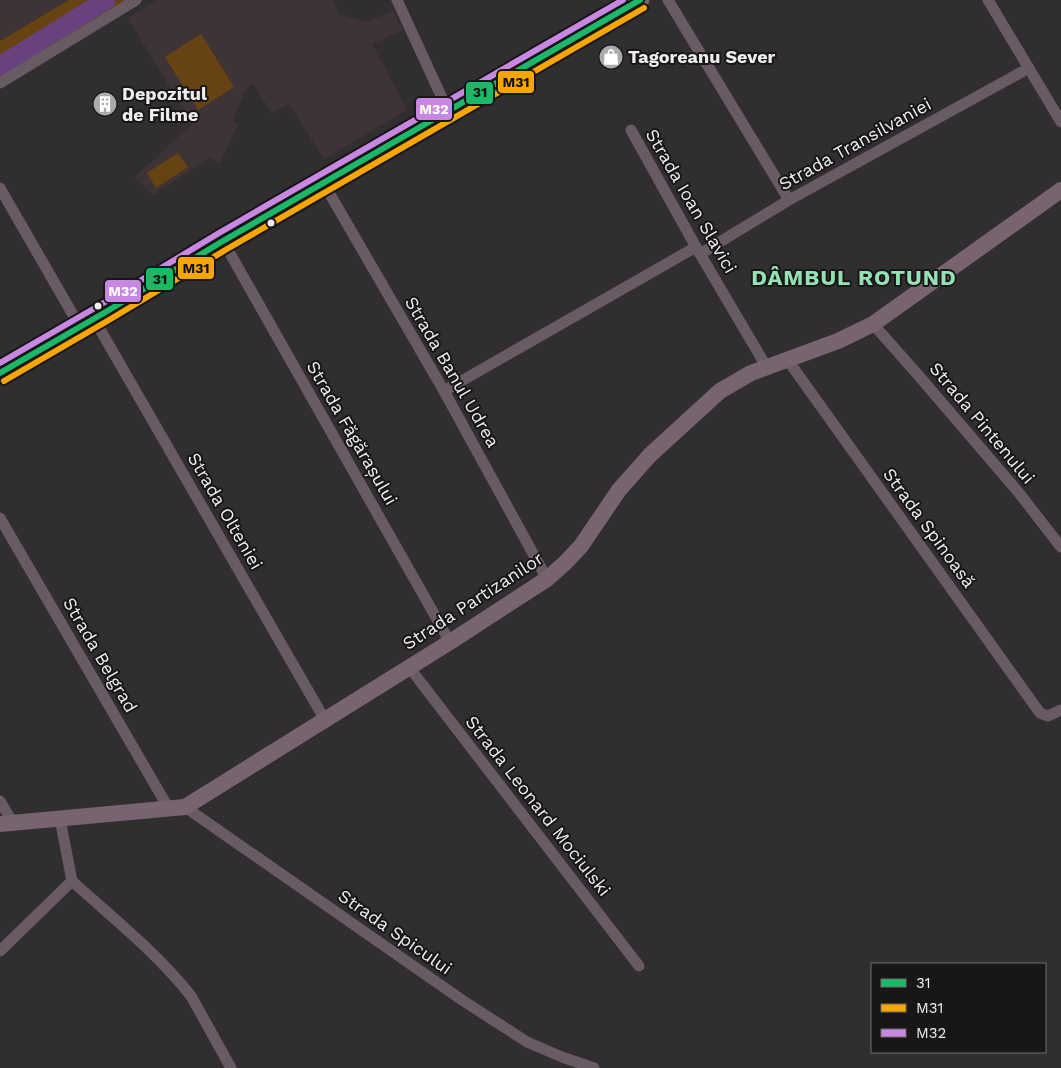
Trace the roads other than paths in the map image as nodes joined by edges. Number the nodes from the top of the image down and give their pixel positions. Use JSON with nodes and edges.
{"nodes":[{"id":1,"x":136,"y":0,"type":"edge"},
{"id":2,"x":398,"y":0,"type":"edge"},
{"id":3,"x":639,"y":0,"type":"edge"},
{"id":4,"x":668,"y":0,"type":"edge"},
{"id":5,"x":988,"y":0,"type":"edge"},
{"id":6,"x":1029,"y":68,"type":"junction"},
{"id":7,"x":0,"y":83,"type":"edge"},
{"id":8,"x":448,"y":111,"type":"junction"},
{"id":9,"x":1061,"y":122,"type":"edge"},
{"id":10,"x":631,"y":130,"type":"dead end"},
{"id":11,"x":324,"y":184,"type":"junction"},
{"id":12,"x":0,"y":188,"type":"edge"},
{"id":13,"x":1061,"y":190,"type":"edge"},
{"id":14,"x":788,"y":200,"type":"junction"},
{"id":15,"x":223,"y":241,"type":"junction"},
{"id":16,"x":698,"y":250,"type":"junction"},
{"id":17,"x":87,"y":323,"type":"junction"},
{"id":18,"x":873,"y":324,"type":"junction"},
{"id":19,"x":787,"y":359,"type":"junction"},
{"id":20,"x":766,"y":366,"type":"junction"},
{"id":21,"x":0,"y":374,"type":"edge"},
{"id":22,"x":444,"y":391,"type":"junction"},
{"id":23,"x":0,"y":518,"type":"edge"},
{"id":24,"x":1061,"y":548,"type":"edge"},
{"id":25,"x":547,"y":578,"type":"junction"},
{"id":26,"x":450,"y":642,"type":"junction"},
{"id":27,"x":409,"y":667,"type":"junction"},
{"id":28,"x":1061,"y":710,"type":"edge"},
{"id":29,"x":325,"y":720,"type":"junction"},
{"id":30,"x":0,"y":801,"type":"edge"},
{"id":31,"x":177,"y":808,"type":"junction"},
{"id":32,"x":60,"y":819,"type":"junction"},
{"id":33,"x":6,"y":824,"type":"edge"},
{"id":34,"x":72,"y":881,"type":"junction"},
{"id":35,"x":0,"y":951,"type":"edge"},
{"id":36,"x":639,"y":966,"type":"dead end"},
{"id":37,"x":231,"y":1068,"type":"edge"},
{"id":38,"x":594,"y":1068,"type":"edge"}],
"edges":[{"from":1,"to":7,"type":"street"},
{"from":2,"to":8,"type":"street"},
{"from":3,"to":8,"type":"main road"},
{"from":4,"to":14,"type":"street"},
{"from":5,"to":6,"type":"street"},
{"from":6,"to":9,"type":"street"},
{"from":6,"to":14,"type":"street","name":"Strada Transilvaniei"},
{"from":8,"to":11,"type":"main road"},
{"from":10,"to":16,"type":"street","name":"Strada Ioan Slavici"},
{"from":11,"to":15,"type":"main road"},
{"from":11,"to":22,"type":"street","name":"Strada Banul Udrea"},
{"from":12,"to":17,"type":"street","name":"Strada Olteniei"},
{"from":13,"to":18,"type":"street","name":"Strada Partizanilor"},
{"from":14,"to":16,"type":"street","name":"Strada Transilvaniei"},
{"from":15,"to":17,"type":"main road"},
{"from":15,"to":26,"type":"street","name":"Strada Făgărașului"},
{"from":16,"to":20,"type":"street","name":"Strada Ioan Slavici"},
{"from":16,"to":22,"type":"street","name":"Strada Transilvaniei"},
{"from":17,"to":21,"type":"main road"},
{"from":17,"to":29,"type":"street","name":"Strada Olteniei"},
{"from":18,"to":19,"type":"street","name":"Strada Partizanilor"},
{"from":18,"to":24,"type":"street","name":"Strada Pintenului"},
{"from":19,"to":20,"type":"street","name":"Strada Partizanilor"},
{"from":19,"to":28,"type":"street","name":"Strada Spinoasă"},
{"from":20,"to":25,"type":"street","name":"Strada Partizanilor"},
{"from":22,"to":25,"type":"street","name":"Strada Banul Udrea"},
{"from":23,"to":31,"type":"street","name":"Strada Belgrad"},
{"from":25,"to":26,"type":"street","name":"Strada Partizanilor"},
{"from":26,"to":27,"type":"street","name":"Strada Partizanilor"},
{"from":27,"to":29,"type":"street","name":"Strada Partizanilor"},
{"from":27,"to":36,"type":"street","name":"Strada Leonard Mociulski"},
{"from":29,"to":31,"type":"street","name":"Strada Partizanilor"},
{"from":30,"to":33,"type":"street"},
{"from":31,"to":32,"type":"street"},
{"from":31,"to":38,"type":"street","name":"Strada Spicului"},
{"from":32,"to":33,"type":"street"},
{"from":32,"to":34,"type":"street"},
{"from":34,"to":35,"type":"street"},
{"from":34,"to":37,"type":"street"}]}
